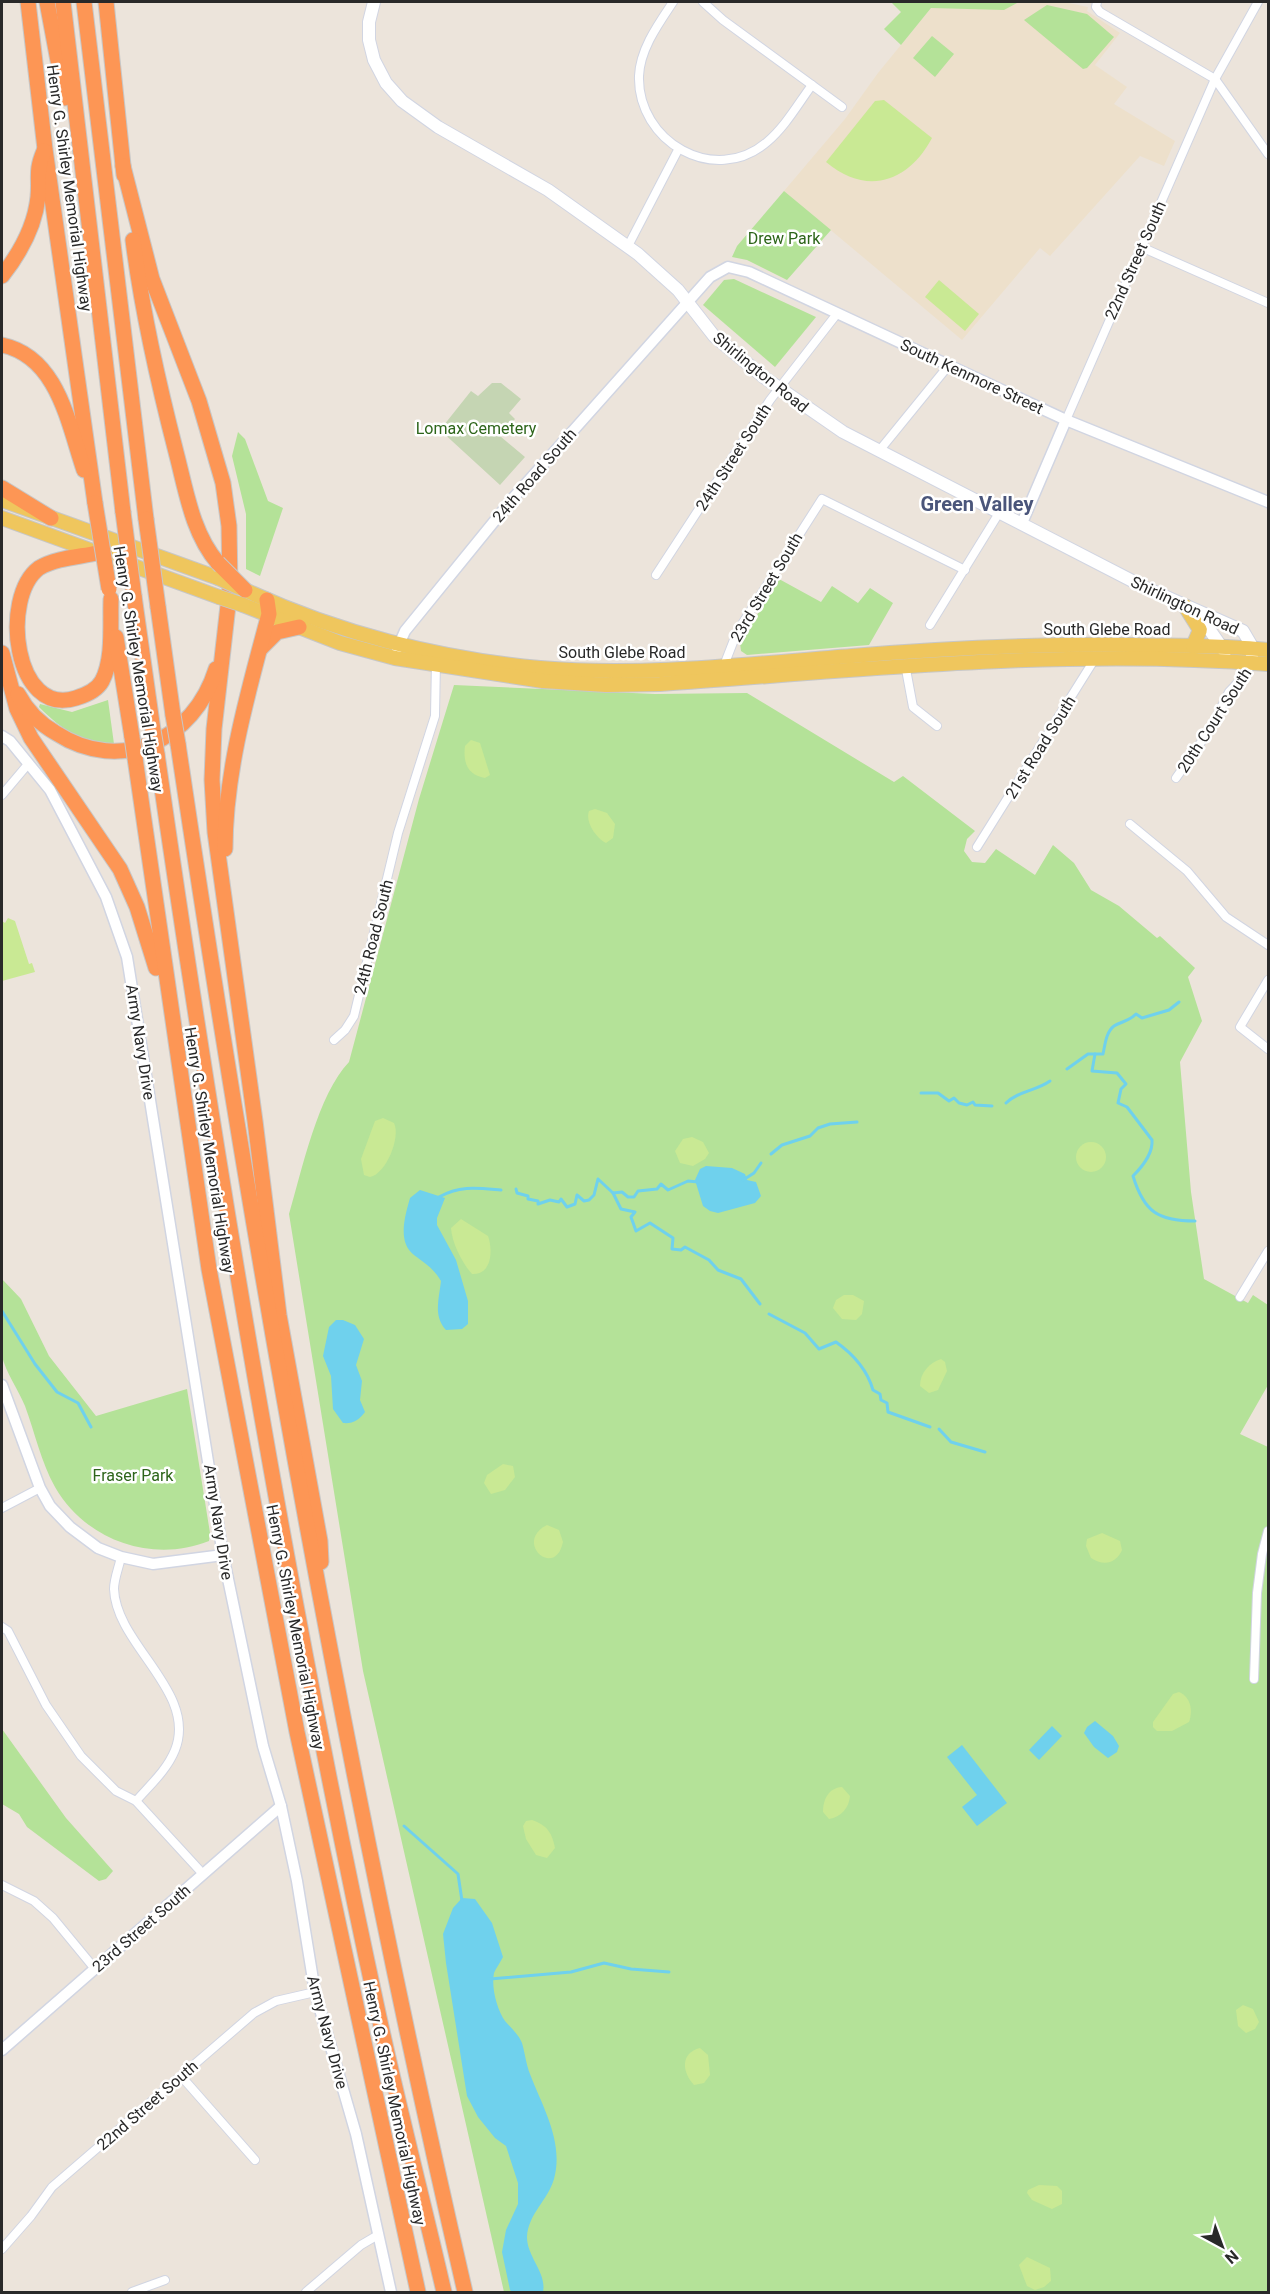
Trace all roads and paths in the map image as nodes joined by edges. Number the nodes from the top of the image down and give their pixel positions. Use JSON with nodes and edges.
{"nodes":[{"id":1,"x":28,"y":2,"type":"edge"},
{"id":2,"x":47,"y":2,"type":"edge"},
{"id":3,"x":63,"y":2,"type":"edge"},
{"id":4,"x":84,"y":2,"type":"edge"},
{"id":5,"x":106,"y":2,"type":"edge"},
{"id":6,"x":374,"y":2,"type":"edge"},
{"id":7,"x":673,"y":2,"type":"edge"},
{"id":8,"x":1258,"y":2,"type":"edge"},
{"id":9,"x":708,"y":3,"type":"edge"},
{"id":10,"x":1096,"y":4,"type":"edge"},
{"id":11,"x":1215,"y":80,"type":"junction"},
{"id":12,"x":812,"y":85,"type":"junction"},
{"id":13,"x":842,"y":107,"type":"dead end"},
{"id":14,"x":45,"y":149,"type":"junction"},
{"id":15,"x":678,"y":150,"type":"junction"},
{"id":16,"x":1269,"y":154,"type":"edge"},
{"id":17,"x":123,"y":166,"type":"junction"},
{"id":18,"x":82,"y":177,"type":"junction"},
{"id":19,"x":628,"y":246,"type":"junction"},
{"id":20,"x":1141,"y":247,"type":"junction"},
{"id":21,"x":2,"y":276,"type":"edge"},
{"id":22,"x":687,"y":303,"type":"junction"},
{"id":23,"x":1269,"y":303,"type":"edge"},
{"id":24,"x":836,"y":315,"type":"junction"},
{"id":25,"x":2,"y":345,"type":"edge"},
{"id":26,"x":949,"y":365,"type":"junction"},
{"id":27,"x":778,"y":388,"type":"junction"},
{"id":28,"x":1066,"y":420,"type":"junction"},
{"id":29,"x":879,"y":451,"type":"junction"},
{"id":30,"x":2,"y":488,"type":"edge"},
{"id":31,"x":2,"y":500,"type":"edge"},
{"id":32,"x":1269,"y":502,"type":"edge"},
{"id":33,"x":95,"y":503,"type":"junction"},
{"id":34,"x":999,"y":513,"type":"junction"},
{"id":35,"x":2,"y":518,"type":"edge"},
{"id":36,"x":51,"y":518,"type":"junction"},
{"id":37,"x":1022,"y":524,"type":"junction"},
{"id":38,"x":97,"y":554,"type":"junction"},
{"id":39,"x":218,"y":570,"type":"junction"},
{"id":40,"x":965,"y":570,"type":"junction"},
{"id":41,"x":656,"y":575,"type":"dead end"},
{"id":42,"x":110,"y":594,"type":"junction"},
{"id":43,"x":244,"y":597,"type":"junction"},
{"id":44,"x":1185,"y":606,"type":"junction"},
{"id":45,"x":268,"y":607,"type":"junction"},
{"id":46,"x":930,"y":625,"type":"dead end"},
{"id":47,"x":299,"y":627,"type":"junction"},
{"id":48,"x":225,"y":638,"type":"junction"},
{"id":49,"x":399,"y":643,"type":"junction"},
{"id":50,"x":1193,"y":646,"type":"junction"},
{"id":51,"x":1222,"y":647,"type":"junction"},
{"id":52,"x":1269,"y":650,"type":"edge"},
{"id":53,"x":259,"y":651,"type":"junction"},
{"id":54,"x":1252,"y":651,"type":"junction"},
{"id":55,"x":1097,"y":652,"type":"junction"},
{"id":56,"x":395,"y":658,"type":"junction"},
{"id":57,"x":436,"y":658,"type":"junction"},
{"id":58,"x":905,"y":658,"type":"junction"},
{"id":59,"x":3,"y":660,"type":"edge"},
{"id":60,"x":1230,"y":661,"type":"junction"},
{"id":61,"x":1269,"y":664,"type":"edge"},
{"id":62,"x":722,"y":673,"type":"junction"},
{"id":63,"x":937,"y":726,"type":"dead end"},
{"id":64,"x":2,"y":736,"type":"edge"},
{"id":65,"x":29,"y":763,"type":"junction"},
{"id":66,"x":1176,"y":777,"type":"dead end"},
{"id":67,"x":2,"y":795,"type":"edge"},
{"id":68,"x":1130,"y":824,"type":"dead end"},
{"id":69,"x":977,"y":847,"type":"dead end"},
{"id":70,"x":229,"y":945,"type":"junction"},
{"id":71,"x":1269,"y":945,"type":"edge"},
{"id":72,"x":1269,"y":980,"type":"edge"},
{"id":73,"x":174,"y":1032,"type":"junction"},
{"id":74,"x":334,"y":1040,"type":"dead end"},
{"id":75,"x":1269,"y":1049,"type":"edge"},
{"id":76,"x":1269,"y":1251,"type":"edge"},
{"id":77,"x":1240,"y":1297,"type":"dead end"},
{"id":78,"x":2,"y":1385,"type":"edge"},
{"id":79,"x":40,"y":1488,"type":"junction"},
{"id":80,"x":2,"y":1508,"type":"edge"},
{"id":81,"x":1269,"y":1531,"type":"edge"},
{"id":82,"x":223,"y":1555,"type":"junction"},
{"id":83,"x":121,"y":1557,"type":"junction"},
{"id":84,"x":322,"y":1613,"type":"junction"},
{"id":85,"x":2,"y":1627,"type":"edge"},
{"id":86,"x":1254,"y":1679,"type":"dead end"},
{"id":87,"x":136,"y":1801,"type":"junction"},
{"id":88,"x":281,"y":1806,"type":"junction"},
{"id":89,"x":203,"y":1874,"type":"junction"},
{"id":90,"x":2,"y":1884,"type":"edge"},
{"id":91,"x":95,"y":1969,"type":"junction"},
{"id":92,"x":315,"y":1992,"type":"junction"},
{"id":93,"x":2,"y":2050,"type":"edge"},
{"id":94,"x":181,"y":2076,"type":"junction"},
{"id":95,"x":255,"y":2160,"type":"dead end"},
{"id":96,"x":378,"y":2235,"type":"junction"},
{"id":97,"x":2,"y":2249,"type":"edge"},
{"id":98,"x":165,"y":2280,"type":"dead end"},
{"id":99,"x":132,"y":2292,"type":"edge"},
{"id":100,"x":306,"y":2292,"type":"edge"},
{"id":101,"x":391,"y":2292,"type":"edge"},
{"id":102,"x":418,"y":2292,"type":"edge"},
{"id":103,"x":444,"y":2292,"type":"edge"},
{"id":104,"x":465,"y":2292,"type":"edge"}],
"edges":[{"from":1,"to":14,"type":"highway","name":"Henry G. Shirley Memorial Highway"},
{"from":2,"to":18,"type":"highway"},
{"from":3,"to":18,"type":"highway"},
{"from":4,"to":84,"type":"highway","name":"Henry G. Shirley Memorial Highway","bridge":true},
{"from":5,"to":17,"type":"highway"},
{"from":6,"to":19,"type":"main road","name":"Shirlington Road"},
{"from":7,"to":15,"type":"street"},
{"from":8,"to":11,"type":"street","name":"22nd Street South"},
{"from":9,"to":12,"type":"street"},
{"from":10,"to":11,"type":"street"},
{"from":11,"to":16,"type":"street"},
{"from":11,"to":20,"type":"street","name":"22nd Street South"},
{"from":12,"to":13,"type":"street"},
{"from":12,"to":15,"type":"street"},
{"from":14,"to":21,"type":"highway"},
{"from":14,"to":33,"type":"highway","name":"Henry G. Shirley Memorial Highway"},
{"from":15,"to":19,"type":"street"},
{"from":17,"to":39,"type":"highway"},
{"from":17,"to":48,"type":"highway"},
{"from":18,"to":103,"type":"highway","bridge":true},
{"from":19,"to":22,"type":"main road","name":"Shirlington Road"},
{"from":20,"to":23,"type":"street"},
{"from":20,"to":28,"type":"street","name":"22nd Street South"},
{"from":22,"to":24,"type":"street","name":"South Kenmore Street"},
{"from":22,"to":27,"type":"main road","name":"Shirlington Road"},
{"from":22,"to":49,"type":"street","name":"24th Road South"},
{"from":24,"to":26,"type":"street","name":"South Kenmore Street"},
{"from":24,"to":27,"type":"street","name":"24th Street South"},
{"from":25,"to":33,"type":"highway"},
{"from":26,"to":28,"type":"street","name":"South Kenmore Street"},
{"from":26,"to":29,"type":"street"},
{"from":27,"to":29,"type":"main road","name":"Shirlington Road"},
{"from":27,"to":41,"type":"street","name":"24th Street South"},
{"from":28,"to":32,"type":"street","name":"South Kenmore Street"},
{"from":28,"to":37,"type":"street","name":"22nd Street South"},
{"from":29,"to":34,"type":"main road","name":"Shirlington Road"},
{"from":30,"to":36,"type":"highway"},
{"from":31,"to":36,"type":"main road"},
{"from":33,"to":42,"type":"highway","name":"Henry G. Shirley Memorial Highway","bridge":true},
{"from":34,"to":37,"type":"main road","name":"Shirlington Road"},
{"from":34,"to":40,"type":"street"},
{"from":35,"to":38,"type":"main road","name":"South Glebe Road"},
{"from":36,"to":39,"type":"main road"},
{"from":37,"to":44,"type":"main road","name":"Shirlington Road"},
{"from":38,"to":42,"type":"highway"},
{"from":38,"to":43,"type":"main road","name":"South Glebe Road","bridge":true},
{"from":39,"to":43,"type":"highway","bridge":true},
{"from":40,"to":46,"type":"street"},
{"from":40,"to":62,"type":"street","name":"23rd Street South"},
{"from":42,"to":73,"type":"highway","name":"Henry G. Shirley Memorial Highway","bridge":true},
{"from":43,"to":45,"type":"main road","name":"South Glebe Road"},
{"from":44,"to":50,"type":"main road"},
{"from":44,"to":51,"type":"main road"},
{"from":44,"to":54,"type":"main road","name":"Shirlington Road"},
{"from":45,"to":47,"type":"main road","name":"South Glebe Road"},
{"from":45,"to":49,"type":"main road","name":"South Glebe Road"},
{"from":45,"to":53,"type":"highway"},
{"from":47,"to":53,"type":"highway"},
{"from":47,"to":56,"type":"main road","name":"South Glebe Road"},
{"from":48,"to":59,"type":"highway"},
{"from":48,"to":70,"type":"highway"},
{"from":49,"to":56,"type":"street","name":"24th Road South"},
{"from":49,"to":57,"type":"main road","name":"South Glebe Road"},
{"from":50,"to":51,"type":"main road","name":"South Glebe Road"},
{"from":50,"to":55,"type":"main road","name":"South Glebe Road"},
{"from":51,"to":54,"type":"main road","name":"South Glebe Road"},
{"from":51,"to":60,"type":"main road"},
{"from":52,"to":54,"type":"main road","name":"South Glebe Road"},
{"from":53,"to":70,"type":"highway"},
{"from":54,"to":60,"type":"main road","name":"South Glebe Road"},
{"from":54,"to":61,"type":"main road","name":"South Glebe Road"},
{"from":54,"to":66,"type":"street","name":"20th Court South"},
{"from":55,"to":58,"type":"main road","name":"South Glebe Road"},
{"from":55,"to":60,"type":"main road","name":"South Glebe Road"},
{"from":55,"to":69,"type":"street","name":"21st Road South"},
{"from":56,"to":57,"type":"main road","name":"South Glebe Road"},
{"from":57,"to":62,"type":"main road","name":"South Glebe Road"},
{"from":57,"to":74,"type":"street","name":"24th Road South"},
{"from":58,"to":62,"type":"main road","name":"South Glebe Road"},
{"from":58,"to":63,"type":"street"},
{"from":59,"to":73,"type":"highway"},
{"from":64,"to":65,"type":"street","name":"Army Navy Drive"},
{"from":65,"to":67,"type":"street"},
{"from":65,"to":82,"type":"street","name":"Army Navy Drive"},
{"from":68,"to":71,"type":"street"},
{"from":70,"to":84,"type":"highway"},
{"from":72,"to":75,"type":"street"},
{"from":73,"to":102,"type":"highway","name":"Henry G. Shirley Memorial Highway"},
{"from":76,"to":77,"type":"street"},
{"from":78,"to":79,"type":"street"},
{"from":79,"to":80,"type":"street"},
{"from":79,"to":83,"type":"street"},
{"from":81,"to":86,"type":"street"},
{"from":82,"to":83,"type":"street"},
{"from":82,"to":88,"type":"street","name":"Army Navy Drive"},
{"from":83,"to":87,"type":"street"},
{"from":84,"to":104,"type":"highway","name":"Henry G. Shirley Memorial Highway"},
{"from":85,"to":87,"type":"street"},
{"from":87,"to":89,"type":"street"},
{"from":88,"to":89,"type":"street","name":"23rd Street South"},
{"from":88,"to":92,"type":"street","name":"Army Navy Drive"},
{"from":89,"to":91,"type":"street","name":"23rd Street South"},
{"from":90,"to":91,"type":"street"},
{"from":91,"to":93,"type":"street","name":"23rd Street South"},
{"from":92,"to":94,"type":"street","name":"22nd Street South"},
{"from":92,"to":96,"type":"street","name":"Army Navy Drive"},
{"from":94,"to":95,"type":"street"},
{"from":94,"to":97,"type":"street","name":"22nd Street South"},
{"from":96,"to":100,"type":"street"},
{"from":96,"to":101,"type":"street","name":"Army Navy Drive"},
{"from":98,"to":99,"type":"street"}]}
